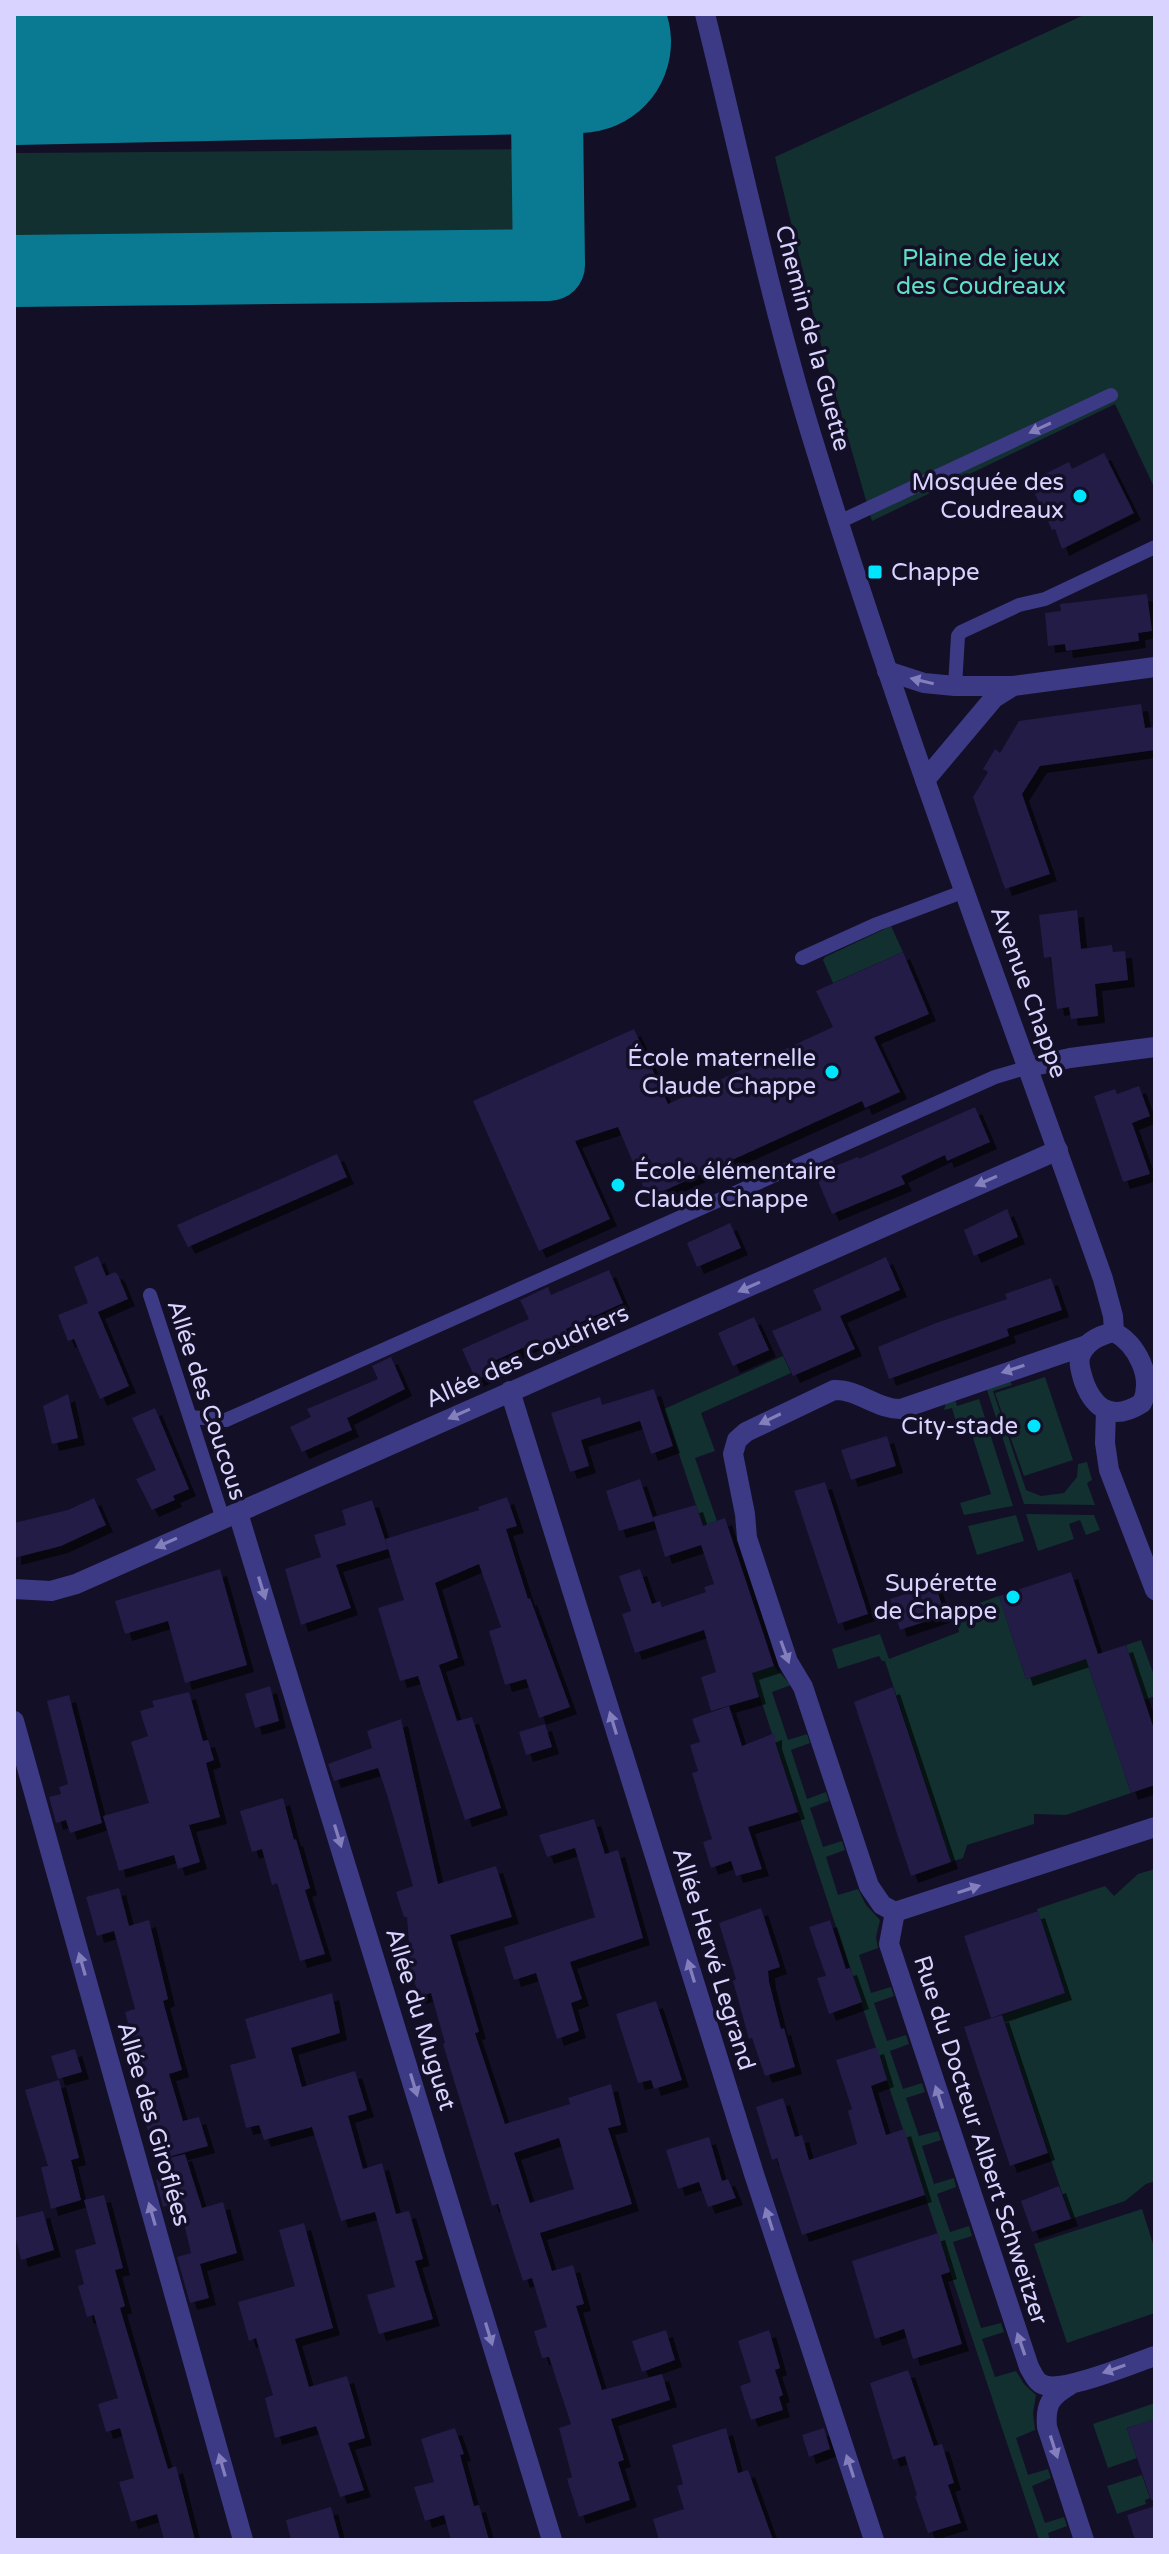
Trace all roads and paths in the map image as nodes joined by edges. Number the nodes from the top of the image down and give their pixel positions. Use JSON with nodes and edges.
{"nodes":[{"id":1,"x":705,"y":14,"type":"edge"},
{"id":2,"x":1111,"y":395,"type":"dead end"},
{"id":3,"x":839,"y":522,"type":"junction"},
{"id":4,"x":1155,"y":547,"type":"edge"},
{"id":5,"x":1155,"y":667,"type":"edge"},
{"id":6,"x":887,"y":671,"type":"junction"},
{"id":7,"x":955,"y":686,"type":"junction"},
{"id":8,"x":1013,"y":686,"type":"junction"},
{"id":9,"x":969,"y":729,"type":"junction"},
{"id":10,"x":925,"y":780,"type":"junction"},
{"id":11,"x":965,"y":891,"type":"junction"},
{"id":12,"x":802,"y":958,"type":"dead end"},
{"id":13,"x":1155,"y":1047,"type":"edge"},
{"id":14,"x":1029,"y":1067,"type":"junction"},
{"id":15,"x":1058,"y":1150,"type":"junction"},
{"id":16,"x":150,"y":1295,"type":"dead end"},
{"id":17,"x":1114,"y":1332,"type":"junction"},
{"id":18,"x":1087,"y":1345,"type":"junction"},
{"id":19,"x":1151,"y":1386,"type":"edge"},
{"id":20,"x":510,"y":1391,"type":"junction"},
{"id":21,"x":1133,"y":1409,"type":"junction"},
{"id":22,"x":1106,"y":1410,"type":"junction"},
{"id":23,"x":1155,"y":1410,"type":"edge"},
{"id":24,"x":190,"y":1417,"type":"junction"},
{"id":25,"x":230,"y":1516,"type":"junction"},
{"id":26,"x":14,"y":1589,"type":"edge"},
{"id":27,"x":1155,"y":1590,"type":"edge"},
{"id":28,"x":14,"y":1721,"type":"edge"},
{"id":29,"x":1155,"y":1827,"type":"edge"},
{"id":30,"x":895,"y":1912,"type":"junction"},
{"id":31,"x":1155,"y":2356,"type":"edge"},
{"id":32,"x":1073,"y":2383,"type":"junction"},
{"id":33,"x":243,"y":2540,"type":"edge"},
{"id":34,"x":552,"y":2540,"type":"edge"},
{"id":35,"x":874,"y":2540,"type":"edge"},
{"id":36,"x":1084,"y":2540,"type":"edge"}],
"edges":[{"from":1,"to":3,"type":"street","name":"Chemin de la Guette"},
{"from":2,"to":3,"type":"lane","one_way":true},
{"from":3,"to":6,"type":"street","name":"Chemin de la Guette"},
{"from":4,"to":7,"type":"lane"},
{"from":5,"to":8,"type":"street"},
{"from":7,"to":6,"type":"street","one_way":true},
{"from":6,"to":10,"type":"street","name":"Avenue Chappe"},
{"from":7,"to":8,"type":"street"},
{"from":7,"to":9,"type":"street"},
{"from":8,"to":9,"type":"street"},
{"from":9,"to":10,"type":"street"},
{"from":10,"to":11,"type":"street","name":"Avenue Chappe"},
{"from":11,"to":12,"type":"lane"},
{"from":11,"to":14,"type":"street","name":"Avenue Chappe"},
{"from":13,"to":14,"type":"street"},
{"from":14,"to":15,"type":"street","name":"Avenue Chappe"},
{"from":14,"to":24,"type":"lane"},
{"from":15,"to":17,"type":"street","name":"Avenue Chappe"},
{"from":15,"to":20,"type":"street","name":"Allée des Coudriers","one_way":true},
{"from":16,"to":24,"type":"lane","name":"Allée des Coucous"},
{"from":17,"to":18,"type":"street"},
{"from":17,"to":19,"type":"street"},
{"from":18,"to":22,"type":"street"},
{"from":18,"to":30,"type":"street","one_way":true},
{"from":19,"to":21,"type":"street"},
{"from":20,"to":25,"type":"street","name":"Allée des Coudriers","one_way":true},
{"from":35,"to":20,"type":"street","name":"Allée Hervé Legrand","one_way":true},
{"from":21,"to":22,"type":"street"},
{"from":21,"to":23,"type":"street"},
{"from":22,"to":27,"type":"street"},
{"from":24,"to":25,"type":"lane","name":"Allée des Coucous"},
{"from":25,"to":26,"type":"street","name":"Allée des Coudriers","one_way":true},
{"from":25,"to":34,"type":"street","name":"Allée du Muguet","one_way":true},
{"from":33,"to":28,"type":"street","name":"Allée des Giroflées","one_way":true},
{"from":30,"to":29,"type":"street","one_way":true},
{"from":32,"to":30,"type":"street","name":"Rue du Docteur Albert Schweitzer","one_way":true},
{"from":31,"to":32,"type":"street","one_way":true},
{"from":32,"to":36,"type":"street","one_way":true}]}
